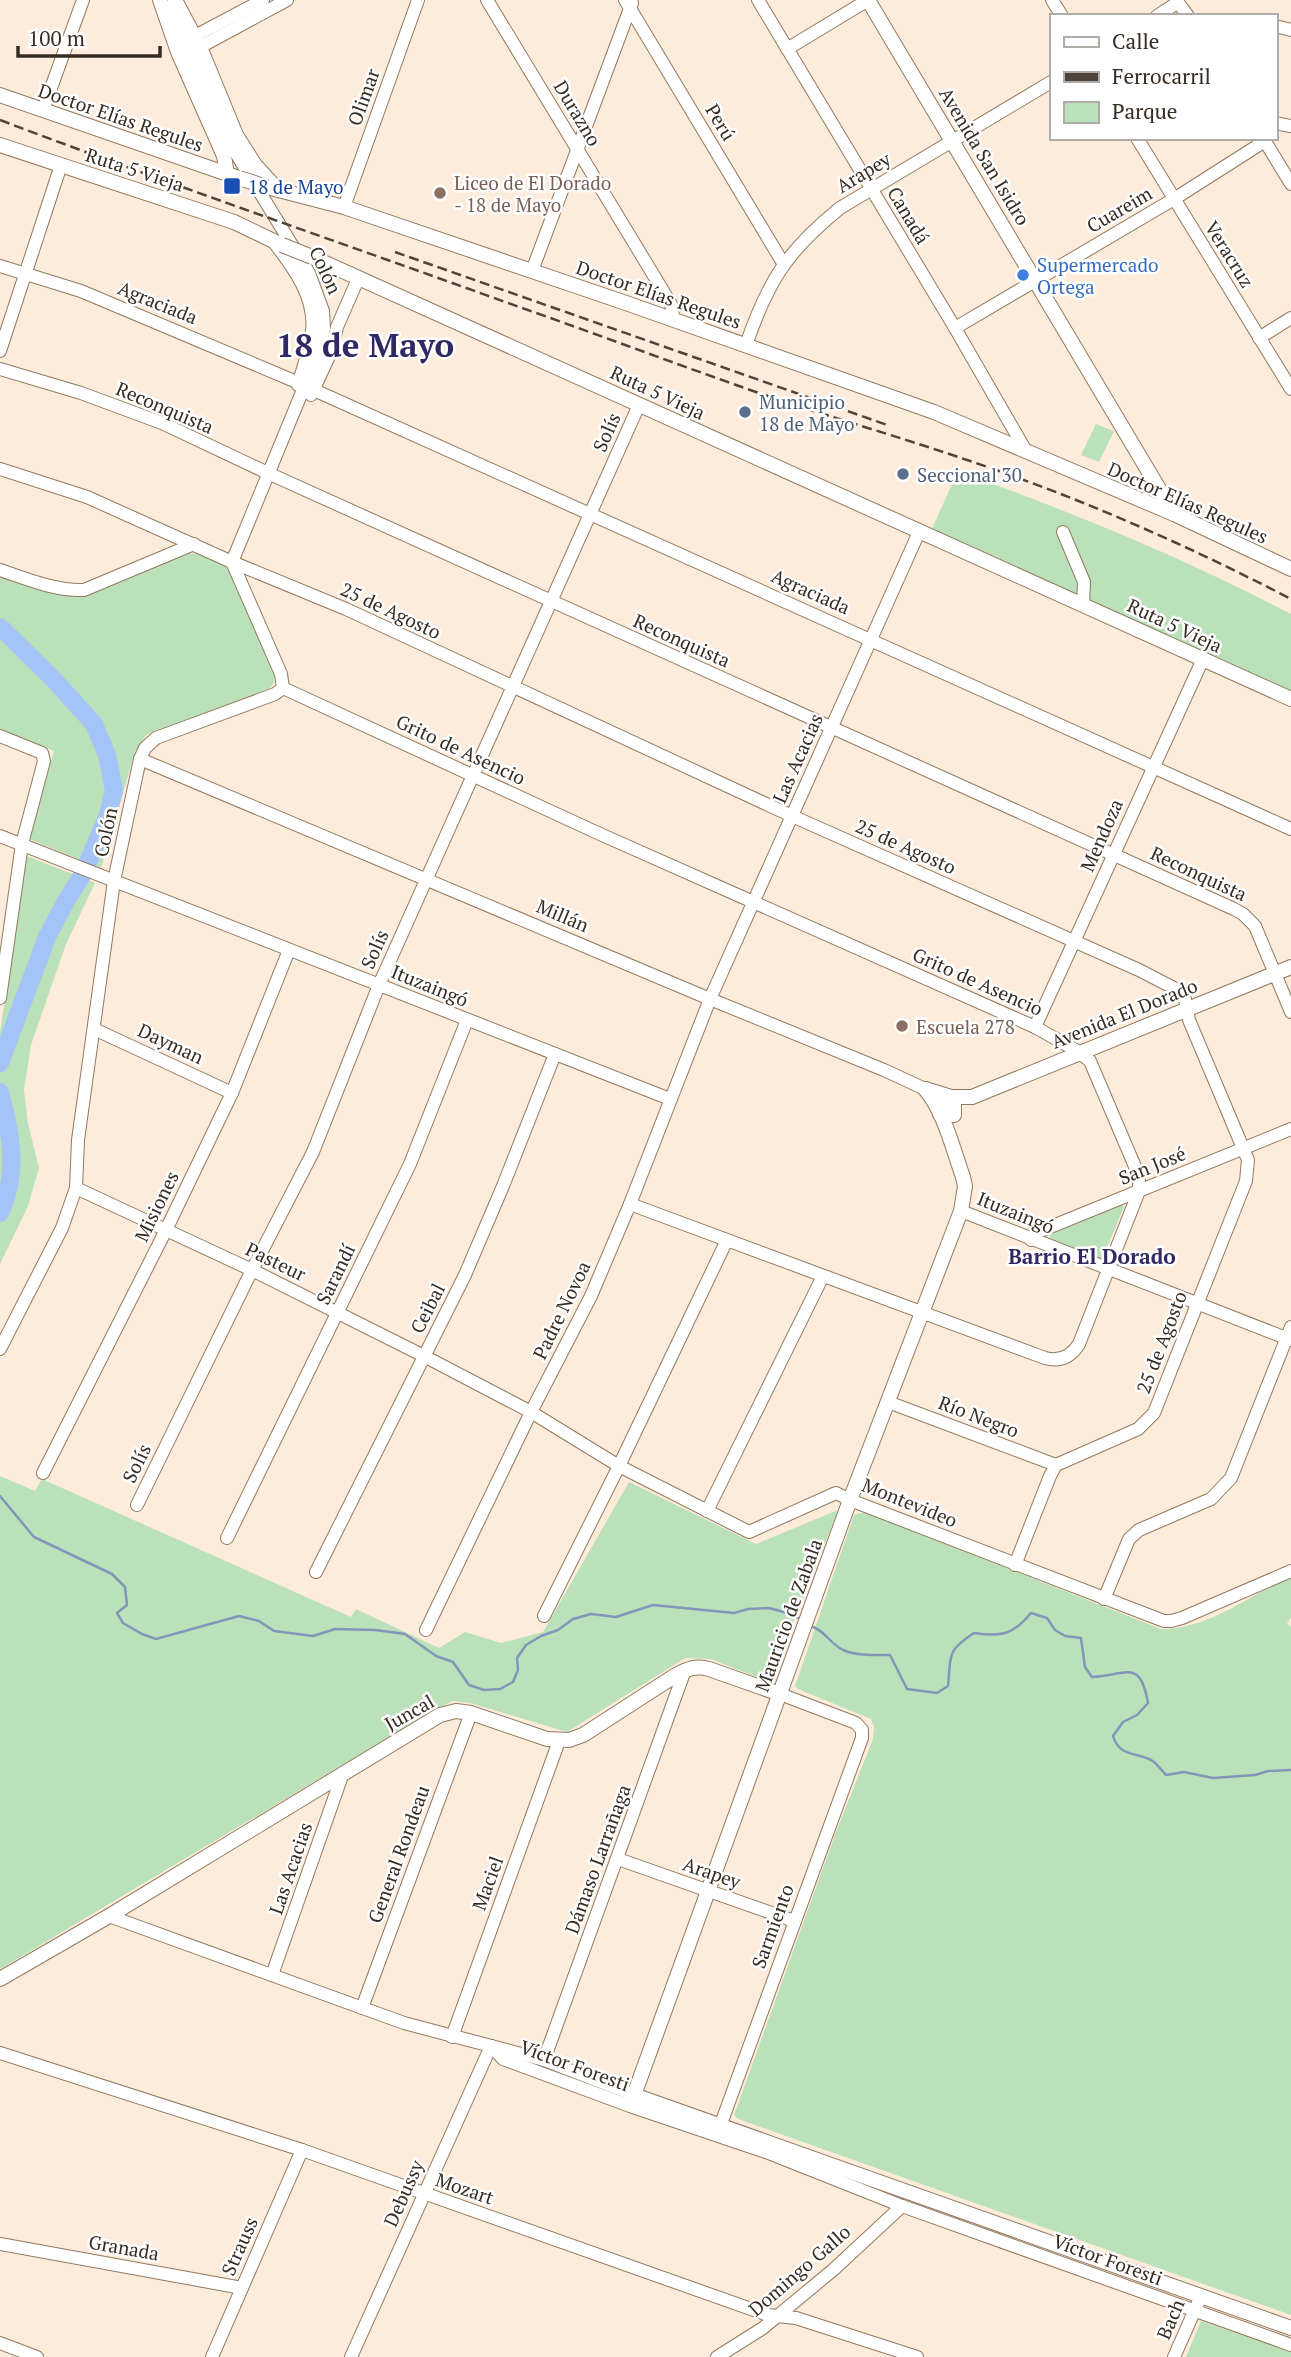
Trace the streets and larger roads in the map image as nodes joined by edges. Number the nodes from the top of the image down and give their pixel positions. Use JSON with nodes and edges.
{"nodes":[{"id":1,"x":83,"y":0,"type":"edge"},
{"id":2,"x":160,"y":0,"type":"edge"},
{"id":3,"x":174,"y":0,"type":"edge"},
{"id":4,"x":263,"y":0,"type":"edge"},
{"id":5,"x":287,"y":0,"type":"edge"},
{"id":6,"x":418,"y":0,"type":"edge"},
{"id":7,"x":487,"y":0,"type":"edge"},
{"id":8,"x":758,"y":0,"type":"edge"},
{"id":9,"x":868,"y":0,"type":"edge"},
{"id":10,"x":1177,"y":1,"type":"edge"},
{"id":11,"x":629,"y":2,"type":"edge"},
{"id":12,"x":1160,"y":14,"type":"edge"},
{"id":13,"x":177,"y":23,"type":"junction"},
{"id":14,"x":198,"y":41,"type":"junction"},
{"id":15,"x":787,"y":49,"type":"junction"},
{"id":16,"x":1050,"y":83,"type":"edge"},
{"id":17,"x":0,"y":95,"type":"edge"},
{"id":18,"x":43,"y":110,"type":"junction"},
{"id":19,"x":953,"y":140,"type":"junction"},
{"id":20,"x":1138,"y":140,"type":"edge"},
{"id":21,"x":1262,"y":140,"type":"edge"},
{"id":22,"x":1265,"y":140,"type":"edge"},
{"id":23,"x":0,"y":145,"type":"edge"},
{"id":24,"x":577,"y":148,"type":"junction"},
{"id":25,"x":61,"y":166,"type":"junction"},
{"id":26,"x":233,"y":176,"type":"junction"},
{"id":27,"x":1291,"y":184,"type":"edge"},
{"id":28,"x":272,"y":188,"type":"junction"},
{"id":29,"x":871,"y":189,"type":"junction"},
{"id":30,"x":1174,"y":199,"type":"junction"},
{"id":31,"x":344,"y":207,"type":"junction"},
{"id":32,"x":278,"y":243,"type":"junction"},
{"id":33,"x":783,"y":263,"type":"junction"},
{"id":34,"x":0,"y":266,"type":"edge"},
{"id":35,"x":532,"y":271,"type":"junction"},
{"id":36,"x":25,"y":274,"type":"junction"},
{"id":37,"x":358,"y":279,"type":"junction"},
{"id":38,"x":1036,"y":279,"type":"junction"},
{"id":39,"x":1291,"y":318,"type":"edge"},
{"id":40,"x":674,"y":320,"type":"junction"},
{"id":41,"x":956,"y":328,"type":"junction"},
{"id":42,"x":1259,"y":338,"type":"junction"},
{"id":43,"x":746,"y":345,"type":"junction"},
{"id":44,"x":0,"y":351,"type":"edge"},
{"id":45,"x":0,"y":369,"type":"edge"},
{"id":46,"x":299,"y":383,"type":"junction"},
{"id":47,"x":1291,"y":389,"type":"edge"},
{"id":48,"x":314,"y":390,"type":"junction"},
{"id":49,"x":639,"y":405,"type":"junction"},
{"id":50,"x":293,"y":419,"type":"junction"},
{"id":51,"x":1026,"y":451,"type":"junction"},
{"id":52,"x":0,"y":470,"type":"edge"},
{"id":53,"x":270,"y":474,"type":"junction"},
{"id":54,"x":591,"y":514,"type":"junction"},
{"id":55,"x":1174,"y":514,"type":"junction"},
{"id":56,"x":919,"y":532,"type":"junction"},
{"id":57,"x":1063,"y":532,"type":"dead end"},
{"id":58,"x":194,"y":544,"type":"junction"},
{"id":59,"x":232,"y":562,"type":"junction"},
{"id":60,"x":1291,"y":569,"type":"edge"},
{"id":61,"x":0,"y":570,"type":"edge"},
{"id":62,"x":552,"y":602,"type":"junction"},
{"id":63,"x":1083,"y":604,"type":"junction"},
{"id":64,"x":872,"y":639,"type":"junction"},
{"id":65,"x":1203,"y":659,"type":"junction"},
{"id":66,"x":283,"y":688,"type":"junction"},
{"id":67,"x":514,"y":688,"type":"junction"},
{"id":68,"x":1291,"y":699,"type":"edge"},
{"id":69,"x":831,"y":728,"type":"junction"},
{"id":70,"x":0,"y":736,"type":"edge"},
{"id":71,"x":140,"y":760,"type":"junction"},
{"id":72,"x":1152,"y":767,"type":"junction"},
{"id":73,"x":474,"y":776,"type":"junction"},
{"id":74,"x":792,"y":816,"type":"junction"},
{"id":75,"x":1291,"y":829,"type":"edge"},
{"id":76,"x":0,"y":836,"type":"edge"},
{"id":77,"x":22,"y":844,"type":"junction"},
{"id":78,"x":1114,"y":855,"type":"junction"},
{"id":79,"x":427,"y":878,"type":"junction"},
{"id":80,"x":114,"y":881,"type":"junction"},
{"id":81,"x":753,"y":902,"type":"junction"},
{"id":82,"x":1074,"y":942,"type":"junction"},
{"id":83,"x":289,"y":950,"type":"junction"},
{"id":84,"x":1291,"y":967,"type":"edge"},
{"id":85,"x":1275,"y":974,"type":"junction"},
{"id":86,"x":379,"y":985,"type":"junction"},
{"id":87,"x":0,"y":998,"type":"edge"},
{"id":88,"x":710,"y":999,"type":"junction"},
{"id":89,"x":1187,"y":1008,"type":"junction"},
{"id":90,"x":1291,"y":1012,"type":"edge"},
{"id":91,"x":467,"y":1020,"type":"junction"},
{"id":92,"x":1035,"y":1027,"type":"junction"},
{"id":93,"x":94,"y":1029,"type":"junction"},
{"id":94,"x":1079,"y":1052,"type":"junction"},
{"id":95,"x":555,"y":1054,"type":"junction"},
{"id":96,"x":925,"y":1089,"type":"junction"},
{"id":97,"x":232,"y":1093,"type":"junction"},
{"id":98,"x":951,"y":1097,"type":"junction"},
{"id":99,"x":972,"y":1097,"type":"junction"},
{"id":100,"x":670,"y":1099,"type":"junction"},
{"id":101,"x":944,"y":1113,"type":"junction"},
{"id":102,"x":1291,"y":1129,"type":"edge"},
{"id":103,"x":1243,"y":1148,"type":"junction"},
{"id":104,"x":76,"y":1188,"type":"junction"},
{"id":105,"x":1139,"y":1191,"type":"junction"},
{"id":106,"x":631,"y":1204,"type":"junction"},
{"id":107,"x":961,"y":1211,"type":"junction"},
{"id":108,"x":166,"y":1230,"type":"junction"},
{"id":109,"x":727,"y":1240,"type":"junction"},
{"id":110,"x":1031,"y":1240,"type":"junction"},
{"id":111,"x":252,"y":1270,"type":"junction"},
{"id":112,"x":1108,"y":1270,"type":"junction"},
{"id":113,"x":823,"y":1276,"type":"junction"},
{"id":114,"x":1196,"y":1304,"type":"junction"},
{"id":115,"x":338,"y":1313,"type":"junction"},
{"id":116,"x":922,"y":1313,"type":"junction"},
{"id":117,"x":1289,"y":1335,"type":"edge"},
{"id":118,"x":0,"y":1349,"type":"edge"},
{"id":119,"x":424,"y":1356,"type":"junction"},
{"id":120,"x":888,"y":1402,"type":"junction"},
{"id":121,"x":531,"y":1412,"type":"junction"},
{"id":122,"x":1056,"y":1465,"type":"junction"},
{"id":123,"x":619,"y":1466,"type":"junction"},
{"id":124,"x":43,"y":1473,"type":"dead end"},
{"id":125,"x":850,"y":1500,"type":"junction"},
{"id":126,"x":137,"y":1505,"type":"dead end"},
{"id":127,"x":707,"y":1511,"type":"junction"},
{"id":128,"x":227,"y":1538,"type":"dead end"},
{"id":129,"x":1016,"y":1565,"type":"junction"},
{"id":130,"x":1291,"y":1571,"type":"edge"},
{"id":131,"x":316,"y":1572,"type":"dead end"},
{"id":132,"x":1104,"y":1599,"type":"junction"},
{"id":133,"x":544,"y":1616,"type":"dead end"},
{"id":134,"x":426,"y":1630,"type":"dead end"},
{"id":135,"x":685,"y":1670,"type":"junction"},
{"id":136,"x":780,"y":1694,"type":"junction"},
{"id":137,"x":471,"y":1713,"type":"junction"},
{"id":138,"x":559,"y":1741,"type":"junction"},
{"id":139,"x":343,"y":1773,"type":"junction"},
{"id":140,"x":618,"y":1859,"type":"junction"},
{"id":141,"x":709,"y":1891,"type":"junction"},
{"id":142,"x":109,"y":1916,"type":"junction"},
{"id":143,"x":794,"y":1921,"type":"junction"},
{"id":144,"x":272,"y":1975,"type":"junction"},
{"id":145,"x":0,"y":1979,"type":"edge"},
{"id":146,"x":362,"y":2008,"type":"junction"},
{"id":147,"x":452,"y":2037,"type":"junction"},
{"id":148,"x":491,"y":2046,"type":"junction"},
{"id":149,"x":0,"y":2053,"type":"edge"},
{"id":150,"x":544,"y":2060,"type":"junction"},
{"id":151,"x":632,"y":2100,"type":"junction"},
{"id":152,"x":719,"y":2130,"type":"junction"},
{"id":153,"x":302,"y":2150,"type":"junction"},
{"id":154,"x":424,"y":2194,"type":"junction"},
{"id":155,"x":902,"y":2206,"type":"junction"},
{"id":156,"x":0,"y":2244,"type":"edge"},
{"id":157,"x":242,"y":2288,"type":"junction"},
{"id":158,"x":1200,"y":2296,"type":"junction"},
{"id":159,"x":1194,"y":2310,"type":"junction"},
{"id":160,"x":778,"y":2316,"type":"junction"},
{"id":161,"x":1291,"y":2328,"type":"edge"},
{"id":162,"x":0,"y":2343,"type":"edge"},
{"id":163,"x":1291,"y":2345,"type":"edge"},
{"id":164,"x":37,"y":2357,"type":"edge"},
{"id":165,"x":212,"y":2357,"type":"edge"},
{"id":166,"x":351,"y":2357,"type":"edge"},
{"id":167,"x":717,"y":2357,"type":"edge"},
{"id":168,"x":917,"y":2357,"type":"edge"},
{"id":169,"x":1174,"y":2357,"type":"edge"}],
"edges":[{"from":1,"to":18,"type":"street"},
{"from":2,"to":13,"type":"street"},
{"from":2,"to":26,"type":"street"},
{"from":3,"to":13,"type":"street"},
{"from":3,"to":14,"type":"street"},
{"from":4,"to":14,"type":"street"},
{"from":5,"to":14,"type":"street"},
{"from":6,"to":31,"type":"street","name":"Olimar"},
{"from":7,"to":24,"type":"street","name":"Durazno"},
{"from":8,"to":15,"type":"street","name":"Canadá"},
{"from":9,"to":15,"type":"street"},
{"from":9,"to":19,"type":"street","name":"Avenida San Isidro"},
{"from":10,"to":12,"type":"street"},
{"from":11,"to":24,"type":"street"},
{"from":11,"to":33,"type":"street","name":"Perú"},
{"from":13,"to":50,"type":"street","name":"Colón"},
{"from":14,"to":28,"type":"street"},
{"from":15,"to":29,"type":"street","name":"Canadá"},
{"from":16,"to":19,"type":"street","name":"Arapey"},
{"from":17,"to":18,"type":"street","name":"Doctor Elías Regules"},
{"from":18,"to":26,"type":"street","name":"Doctor Elías Regules"},
{"from":19,"to":29,"type":"street","name":"Arapey"},
{"from":19,"to":38,"type":"street","name":"Avenida San Isidro"},
{"from":20,"to":30,"type":"street","name":"Veracruz"},
{"from":21,"to":30,"type":"street","name":"Cuareim"},
{"from":22,"to":27,"type":"street"},
{"from":23,"to":25,"type":"street","name":"Ruta 5 Vieja"},
{"from":24,"to":35,"type":"street"},
{"from":24,"to":40,"type":"street","name":"Durazno"},
{"from":25,"to":32,"type":"street","name":"Ruta 5 Vieja"},
{"from":25,"to":36,"type":"street"},
{"from":26,"to":28,"type":"street","name":"Doctor Elías Regules","bridge":true},
{"from":28,"to":31,"type":"street","name":"Doctor Elías Regules"},
{"from":29,"to":33,"type":"street","name":"Arapey"},
{"from":29,"to":41,"type":"street","name":"Canadá"},
{"from":30,"to":38,"type":"street","name":"Cuareim"},
{"from":30,"to":42,"type":"street","name":"Veracruz"},
{"from":31,"to":35,"type":"street","name":"Doctor Elías Regules"},
{"from":32,"to":37,"type":"street","name":"Ruta 5 Vieja","bridge":true},
{"from":32,"to":46,"type":"street","name":"Colón"},
{"from":33,"to":43,"type":"street","name":"Arapey"},
{"from":34,"to":36,"type":"street","name":"Agraciada"},
{"from":35,"to":40,"type":"street","name":"Doctor Elías Regules"},
{"from":36,"to":44,"type":"street"},
{"from":36,"to":46,"type":"street","name":"Agraciada"},
{"from":37,"to":48,"type":"street","name":"Colón"},
{"from":37,"to":49,"type":"street","name":"Ruta 5 Vieja"},
{"from":38,"to":41,"type":"street","name":"Cuareim"},
{"from":38,"to":55,"type":"street","name":"Avenida San Isidro"},
{"from":39,"to":42,"type":"street"},
{"from":40,"to":43,"type":"street","name":"Doctor Elías Regules"},
{"from":41,"to":51,"type":"street","name":"Canadá"},
{"from":42,"to":47,"type":"street","name":"Veracruz"},
{"from":43,"to":51,"type":"street","name":"Doctor Elías Regules"},
{"from":45,"to":53,"type":"street","name":"Reconquista"},
{"from":46,"to":50,"type":"street","name":"Colón"},
{"from":48,"to":50,"type":"street","name":"Colón"},
{"from":48,"to":54,"type":"street","name":"Agraciada"},
{"from":49,"to":54,"type":"street","name":"Solís"},
{"from":49,"to":56,"type":"street","name":"Ruta 5 Vieja"},
{"from":50,"to":53,"type":"street","name":"Colón"},
{"from":51,"to":55,"type":"street","name":"Doctor Elías Regules"},
{"from":52,"to":58,"type":"street","name":"25 de Agosto"},
{"from":53,"to":59,"type":"street","name":"Colón"},
{"from":53,"to":62,"type":"street","name":"Reconquista"},
{"from":54,"to":62,"type":"street","name":"Solís"},
{"from":54,"to":64,"type":"street","name":"Agraciada"},
{"from":55,"to":60,"type":"street","name":"Doctor Elías Regules"},
{"from":56,"to":63,"type":"street","name":"Ruta 5 Vieja"},
{"from":56,"to":64,"type":"street","name":"Las Acacias"},
{"from":57,"to":63,"type":"street"},
{"from":58,"to":59,"type":"street","name":"25 de Agosto"},
{"from":58,"to":61,"type":"street"},
{"from":59,"to":66,"type":"street"},
{"from":59,"to":67,"type":"street","name":"25 de Agosto"},
{"from":62,"to":67,"type":"street","name":"Solís"},
{"from":62,"to":69,"type":"street","name":"Reconquista"},
{"from":63,"to":65,"type":"street","name":"Ruta 5 Vieja"},
{"from":64,"to":69,"type":"street","name":"Las Acacias"},
{"from":64,"to":72,"type":"street","name":"Agraciada"},
{"from":65,"to":68,"type":"street","name":"Ruta 5 Vieja"},
{"from":65,"to":72,"type":"street","name":"Mendoza"},
{"from":66,"to":71,"type":"street"},
{"from":66,"to":73,"type":"street","name":"Grito de Asencio"},
{"from":67,"to":73,"type":"street","name":"Solís"},
{"from":67,"to":74,"type":"street","name":"25 de Agosto"},
{"from":69,"to":74,"type":"street","name":"Las Acacias"},
{"from":69,"to":78,"type":"street","name":"Reconquista"},
{"from":70,"to":77,"type":"street"},
{"from":71,"to":79,"type":"street","name":"Millán"},
{"from":71,"to":80,"type":"street","name":"Colón"},
{"from":72,"to":75,"type":"street","name":"Agraciada"},
{"from":72,"to":78,"type":"street","name":"Mendoza"},
{"from":73,"to":79,"type":"street","name":"Solís"},
{"from":73,"to":81,"type":"street","name":"Grito de Asencio"},
{"from":74,"to":81,"type":"street","name":"Las Acacias"},
{"from":74,"to":82,"type":"street","name":"25 de Agosto"},
{"from":76,"to":77,"type":"street","name":"Ituzaingó"},
{"from":77,"to":80,"type":"street","name":"Ituzaingó"},
{"from":77,"to":87,"type":"street"},
{"from":78,"to":82,"type":"street","name":"Mendoza"},
{"from":78,"to":85,"type":"street","name":"Reconquista"},
{"from":79,"to":86,"type":"street","name":"Solís"},
{"from":79,"to":88,"type":"street","name":"Millán"},
{"from":80,"to":83,"type":"street","name":"Ituzaingó"},
{"from":80,"to":93,"type":"street","name":"Colón"},
{"from":81,"to":88,"type":"street","name":"Las Acacias"},
{"from":81,"to":92,"type":"street","name":"Grito de Asencio"},
{"from":82,"to":89,"type":"street","name":"25 de Agosto"},
{"from":82,"to":92,"type":"street","name":"Mendoza"},
{"from":83,"to":86,"type":"street","name":"Ituzaingó"},
{"from":83,"to":97,"type":"street","name":"Misiones"},
{"from":84,"to":85,"type":"street","name":"Avenida El Dorado"},
{"from":85,"to":89,"type":"street","name":"Avenida El Dorado"},
{"from":85,"to":90,"type":"street","name":"Reconquista"},
{"from":86,"to":91,"type":"street","name":"Ituzaingó"},
{"from":86,"to":111,"type":"street","name":"Solís"},
{"from":88,"to":96,"type":"street","name":"Millán"},
{"from":88,"to":100,"type":"street","name":"Padre Novoa"},
{"from":89,"to":94,"type":"street","name":"Avenida El Dorado"},
{"from":89,"to":103,"type":"street","name":"25 de Agosto"},
{"from":91,"to":95,"type":"street","name":"Ituzaingó"},
{"from":91,"to":115,"type":"street","name":"Sarandí"},
{"from":92,"to":94,"type":"street","name":"Grito de Asencio"},
{"from":93,"to":97,"type":"street","name":"Dayman"},
{"from":93,"to":104,"type":"street","name":"Colón"},
{"from":94,"to":99,"type":"street","name":"Avenida El Dorado"},
{"from":94,"to":105,"type":"street","name":"Grito de Asencio"},
{"from":95,"to":100,"type":"street","name":"Ituzaingó"},
{"from":95,"to":119,"type":"street","name":"Ceibal"},
{"from":96,"to":98,"type":"street","name":"Millán"},
{"from":96,"to":101,"type":"street","name":"Mauricio de Zabala"},
{"from":97,"to":108,"type":"street","name":"Misiones"},
{"from":98,"to":99,"type":"street","name":"Millán"},
{"from":98,"to":101,"type":"street"},
{"from":99,"to":101,"type":"street"},
{"from":100,"to":106,"type":"street","name":"Padre Novoa"},
{"from":101,"to":107,"type":"street","name":"Mauricio de Zabala"},
{"from":102,"to":103,"type":"street","name":"San José"},
{"from":103,"to":105,"type":"street","name":"San José"},
{"from":103,"to":114,"type":"street","name":"25 de Agosto"},
{"from":104,"to":108,"type":"street","name":"Pasteur"},
{"from":104,"to":118,"type":"street","name":"Colón"},
{"from":105,"to":110,"type":"street","name":"San José"},
{"from":105,"to":112,"type":"street"},
{"from":106,"to":109,"type":"street"},
{"from":106,"to":121,"type":"street","name":"Padre Novoa"},
{"from":107,"to":110,"type":"street","name":"Ituzaingó"},
{"from":107,"to":116,"type":"street","name":"Mauricio de Zabala"},
{"from":108,"to":111,"type":"street","name":"Pasteur"},
{"from":108,"to":124,"type":"street","name":"Misiones"},
{"from":109,"to":113,"type":"street"},
{"from":109,"to":123,"type":"street"},
{"from":110,"to":112,"type":"street","name":"Ituzaingó"},
{"from":111,"to":115,"type":"street","name":"Pasteur"},
{"from":111,"to":126,"type":"street","name":"Solís"},
{"from":112,"to":114,"type":"street","name":"Ituzaingó"},
{"from":112,"to":116,"type":"street"},
{"from":113,"to":116,"type":"street"},
{"from":113,"to":127,"type":"street"},
{"from":114,"to":117,"type":"street","name":"Ituzaingó"},
{"from":114,"to":122,"type":"street","name":"25 de Agosto"},
{"from":115,"to":119,"type":"street","name":"Pasteur"},
{"from":115,"to":128,"type":"street","name":"Sarandí"},
{"from":116,"to":120,"type":"street","name":"Mauricio de Zabala"},
{"from":117,"to":132,"type":"street"},
{"from":119,"to":121,"type":"street","name":"Pasteur"},
{"from":119,"to":131,"type":"street","name":"Ceibal"},
{"from":120,"to":122,"type":"street","name":"Río Negro"},
{"from":120,"to":125,"type":"street","name":"Mauricio de Zabala"},
{"from":121,"to":123,"type":"street","name":"Montevideo"},
{"from":121,"to":134,"type":"street","name":"Padre Novoa"},
{"from":122,"to":129,"type":"street"},
{"from":123,"to":127,"type":"street","name":"Montevideo"},
{"from":123,"to":133,"type":"street"},
{"from":125,"to":127,"type":"street","name":"Montevideo"},
{"from":125,"to":129,"type":"street","name":"Montevideo"},
{"from":125,"to":136,"type":"street","name":"Mauricio de Zabala"},
{"from":129,"to":132,"type":"street","name":"Montevideo"},
{"from":130,"to":132,"type":"street","name":"Montevideo"},
{"from":135,"to":136,"type":"street"},
{"from":135,"to":138,"type":"street"},
{"from":135,"to":140,"type":"street","name":"Dámaso Larrañaga"},
{"from":136,"to":141,"type":"street","name":"Mauricio de Zabala"},
{"from":136,"to":143,"type":"street","name":"Sarmiento"},
{"from":137,"to":138,"type":"street","name":"Juncal"},
{"from":137,"to":139,"type":"street","name":"Juncal"},
{"from":137,"to":146,"type":"street","name":"General Rondeau"},
{"from":138,"to":147,"type":"street","name":"Maciel"},
{"from":139,"to":142,"type":"street","name":"Juncal"},
{"from":139,"to":144,"type":"street","name":"Las Acacias"},
{"from":140,"to":141,"type":"street","name":"Arapey"},
{"from":140,"to":150,"type":"street","name":"Dámaso Larrañaga"},
{"from":141,"to":143,"type":"street","name":"Arapey"},
{"from":141,"to":151,"type":"street","name":"Mauricio de Zabala"},
{"from":142,"to":144,"type":"street"},
{"from":142,"to":145,"type":"street","name":"Juncal"},
{"from":143,"to":152,"type":"street","name":"Sarmiento"},
{"from":144,"to":146,"type":"street"},
{"from":146,"to":147,"type":"street"},
{"from":147,"to":148,"type":"street"},
{"from":148,"to":150,"type":"street","name":"Víctor Foresti"},
{"from":148,"to":151,"type":"street","name":"Víctor Foresti"},
{"from":148,"to":154,"type":"street","name":"Debussy"},
{"from":149,"to":153,"type":"street","name":"Mozart"},
{"from":150,"to":151,"type":"street","name":"Víctor Foresti"},
{"from":151,"to":152,"type":"street","name":"Víctor Foresti"},
{"from":152,"to":155,"type":"street","name":"Víctor Foresti"},
{"from":152,"to":158,"type":"street","name":"Víctor Foresti"},
{"from":153,"to":154,"type":"street","name":"Mozart"},
{"from":153,"to":157,"type":"street","name":"Strauss"},
{"from":154,"to":160,"type":"street","name":"Mozart"},
{"from":154,"to":166,"type":"street","name":"Debussy"},
{"from":155,"to":159,"type":"street","name":"Víctor Foresti"},
{"from":155,"to":160,"type":"street","name":"Domingo Gallo"},
{"from":156,"to":157,"type":"street","name":"Granada"},
{"from":157,"to":165,"type":"street","name":"Strauss"},
{"from":158,"to":159,"type":"street","name":"Bach"},
{"from":158,"to":161,"type":"street","name":"Víctor Foresti"},
{"from":159,"to":163,"type":"street","name":"Víctor Foresti"},
{"from":159,"to":169,"type":"street","name":"Bach"},
{"from":160,"to":167,"type":"street","name":"Domingo Gallo"},
{"from":160,"to":168,"type":"street","name":"Mozart"},
{"from":162,"to":164,"type":"street"}]}
